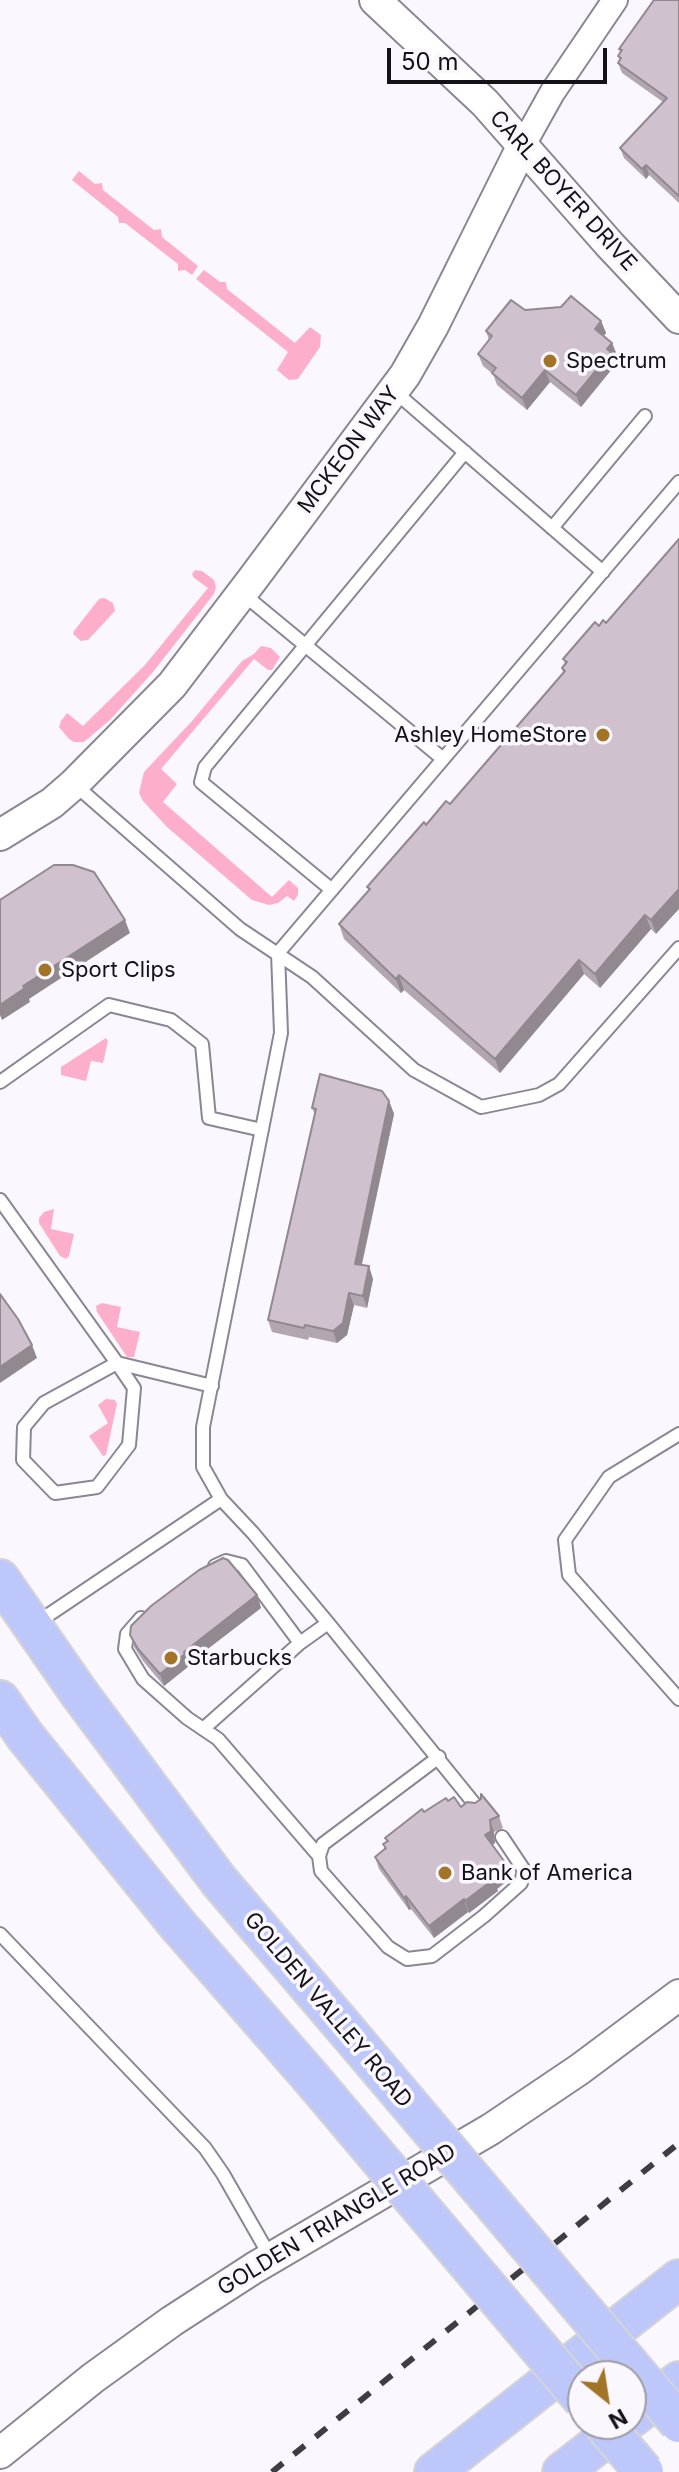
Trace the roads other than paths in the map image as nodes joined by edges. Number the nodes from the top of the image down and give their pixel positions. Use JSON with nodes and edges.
{"nodes":[{"id":1,"x":375,"y":0,"type":"edge"},
{"id":2,"x":615,"y":0,"type":"edge"},
{"id":3,"x":523,"y":145,"type":"junction"},
{"id":4,"x":679,"y":318,"type":"edge"},
{"id":5,"x":393,"y":390,"type":"junction"},
{"id":6,"x":645,"y":416,"type":"dead end"},
{"id":7,"x":465,"y":452,"type":"junction"},
{"id":8,"x":679,"y":482,"type":"edge"},
{"id":9,"x":552,"y":528,"type":"junction"},
{"id":10,"x":603,"y":572,"type":"junction"},
{"id":11,"x":242,"y":593,"type":"junction"},
{"id":12,"x":306,"y":646,"type":"junction"},
{"id":13,"x":443,"y":759,"type":"junction"},
{"id":14,"x":74,"y":784,"type":"junction"},
{"id":15,"x":0,"y":835,"type":"edge"},
{"id":16,"x":332,"y":890,"type":"junction"},
{"id":17,"x":679,"y":948,"type":"edge"},
{"id":18,"x":278,"y":953,"type":"junction"},
{"id":19,"x":0,"y":1082,"type":"edge"},
{"id":20,"x":262,"y":1130,"type":"junction"},
{"id":21,"x":0,"y":1200,"type":"edge"},
{"id":22,"x":117,"y":1363,"type":"junction"},
{"id":23,"x":212,"y":1386,"type":"junction"},
{"id":24,"x":679,"y":1434,"type":"edge"},
{"id":25,"x":221,"y":1499,"type":"junction"},
{"id":26,"x":199,"y":1574,"type":"edge"},
{"id":27,"x":0,"y":1579,"type":"edge"},
{"id":28,"x":149,"y":1611,"type":"edge"},
{"id":29,"x":328,"y":1623,"type":"junction"},
{"id":30,"x":32,"y":1626,"type":"junction"},
{"id":31,"x":296,"y":1639,"type":"junction"},
{"id":32,"x":679,"y":1699,"type":"edge"},
{"id":33,"x":0,"y":1700,"type":"edge"},
{"id":34,"x":203,"y":1729,"type":"junction"},
{"id":35,"x":439,"y":1757,"type":"junction"},
{"id":36,"x":477,"y":1807,"type":"edge"},
{"id":37,"x":502,"y":1837,"type":"edge"},
{"id":38,"x":319,"y":1856,"type":"junction"},
{"id":39,"x":0,"y":1934,"type":"edge"},
{"id":40,"x":679,"y":1995,"type":"edge"},
{"id":41,"x":271,"y":2258,"type":"junction"},
{"id":42,"x":679,"y":2279,"type":"edge"},
{"id":43,"x":567,"y":2381,"type":"edge"},
{"id":44,"x":679,"y":2381,"type":"edge"},
{"id":45,"x":647,"y":2406,"type":"edge"},
{"id":46,"x":679,"y":2423,"type":"edge"},
{"id":47,"x":603,"y":2440,"type":"edge"},
{"id":48,"x":617,"y":2440,"type":"edge"},
{"id":49,"x":0,"y":2453,"type":"edge"},
{"id":50,"x":434,"y":2472,"type":"edge"},
{"id":51,"x":562,"y":2472,"type":"edge"},
{"id":52,"x":644,"y":2472,"type":"edge"}],
"edges":[{"from":1,"to":3,"type":"street","name":"CARL BOYER DRIVE"},
{"from":2,"to":3,"type":"street","name":"MCKEON WAY"},
{"from":3,"to":4,"type":"street","name":"CARL BOYER DRIVE"},
{"from":3,"to":5,"type":"street","name":"MCKEON WAY"},
{"from":5,"to":7,"type":"lane"},
{"from":5,"to":11,"type":"street","name":"MCKEON WAY"},
{"from":6,"to":9,"type":"lane"},
{"from":7,"to":9,"type":"lane"},
{"from":7,"to":12,"type":"lane"},
{"from":8,"to":10,"type":"lane"},
{"from":9,"to":10,"type":"lane"},
{"from":10,"to":13,"type":"lane"},
{"from":11,"to":12,"type":"lane"},
{"from":11,"to":14,"type":"street","name":"MCKEON WAY"},
{"from":12,"to":13,"type":"lane"},
{"from":12,"to":16,"type":"lane"},
{"from":13,"to":16,"type":"lane"},
{"from":14,"to":15,"type":"street","name":"MCKEON WAY"},
{"from":14,"to":18,"type":"lane"},
{"from":16,"to":18,"type":"lane"},
{"from":17,"to":18,"type":"lane"},
{"from":18,"to":20,"type":"lane"},
{"from":19,"to":20,"type":"lane"},
{"from":20,"to":23,"type":"lane"},
{"from":21,"to":22,"type":"lane"},
{"from":22,"to":22,"type":"lane"},
{"from":22,"to":23,"type":"lane"},
{"from":23,"to":25,"type":"lane"},
{"from":24,"to":32,"type":"lane"},
{"from":25,"to":29,"type":"lane"},
{"from":25,"to":30,"type":"lane"},
{"from":26,"to":31,"type":"lane"},
{"from":27,"to":30,"type":"main road","name":"GOLDEN VALLEY ROAD"},
{"from":28,"to":34,"type":"lane"},
{"from":29,"to":31,"type":"lane"},
{"from":29,"to":35,"type":"lane"},
{"from":30,"to":46,"type":"main road","name":"GOLDEN VALLEY ROAD","bridge":true},
{"from":31,"to":34,"type":"lane"},
{"from":33,"to":43,"type":"main road","bridge":true},
{"from":34,"to":38,"type":"lane"},
{"from":35,"to":36,"type":"lane"},
{"from":35,"to":38,"type":"lane"},
{"from":37,"to":38,"type":"lane"},
{"from":39,"to":41,"type":"lane"},
{"from":40,"to":41,"type":"street","name":"GOLDEN TRIANGLE ROAD"},
{"from":41,"to":49,"type":"street","name":"GOLDEN TRIANGLE ROAD"},
{"from":42,"to":50,"type":"main road"},
{"from":44,"to":45,"type":"main road"},
{"from":47,"to":51,"type":"main road"},
{"from":48,"to":52,"type":"main road","bridge":true}]}
